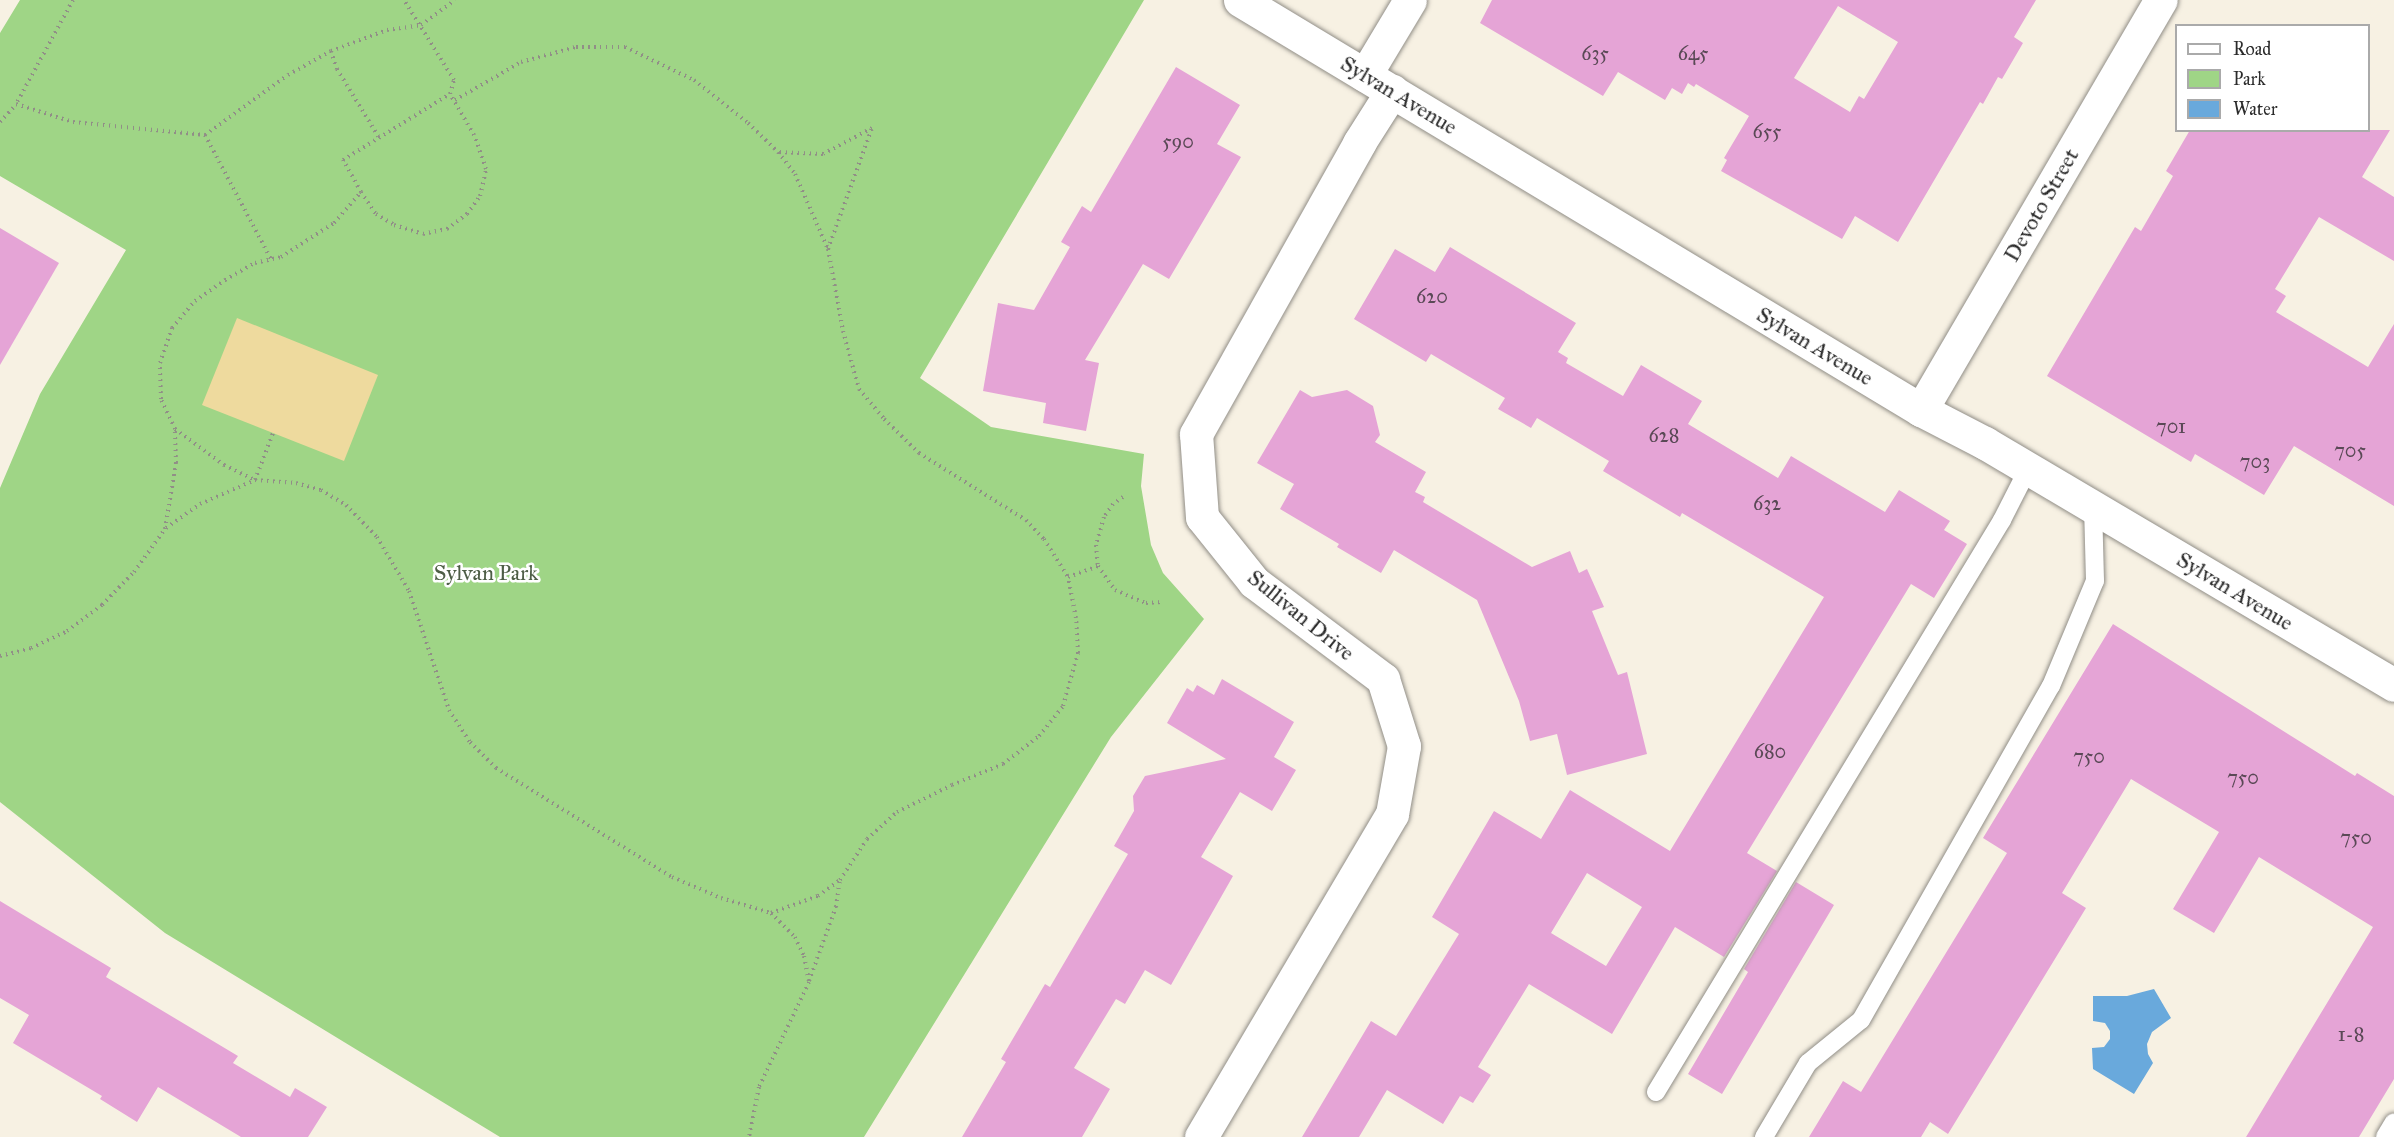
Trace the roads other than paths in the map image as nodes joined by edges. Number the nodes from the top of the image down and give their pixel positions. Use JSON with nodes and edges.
{"nodes":[{"id":1,"x":1240,"y":0,"type":"edge"},
{"id":2,"x":1410,"y":0,"type":"edge"},
{"id":3,"x":2161,"y":0,"type":"edge"},
{"id":4,"x":1378,"y":83,"type":"junction"},
{"id":5,"x":1921,"y":410,"type":"junction"},
{"id":6,"x":2028,"y":469,"type":"junction"},
{"id":7,"x":2093,"y":507,"type":"junction"},
{"id":8,"x":2394,"y":685,"type":"edge"},
{"id":9,"x":1656,"y":1092,"type":"dead end"},
{"id":10,"x":2394,"y":1122,"type":"edge"},
{"id":11,"x":1201,"y":1137,"type":"edge"},
{"id":12,"x":1764,"y":1137,"type":"edge"},
{"id":13,"x":2385,"y":1137,"type":"edge"}],
"edges":[{"from":1,"to":4,"type":"street","name":"Sylvan Avenue"},
{"from":2,"to":4,"type":"street","name":"Sullivan Drive"},
{"from":3,"to":5,"type":"street","name":"Devoto Street"},
{"from":4,"to":5,"type":"street","name":"Sylvan Avenue"},
{"from":4,"to":11,"type":"street","name":"Sullivan Drive"},
{"from":5,"to":6,"type":"street","name":"Sylvan Avenue"},
{"from":6,"to":7,"type":"street","name":"Sylvan Avenue"},
{"from":6,"to":9,"type":"lane"},
{"from":7,"to":8,"type":"street","name":"Sylvan Avenue"},
{"from":7,"to":12,"type":"lane"},
{"from":10,"to":13,"type":"lane"}]}
